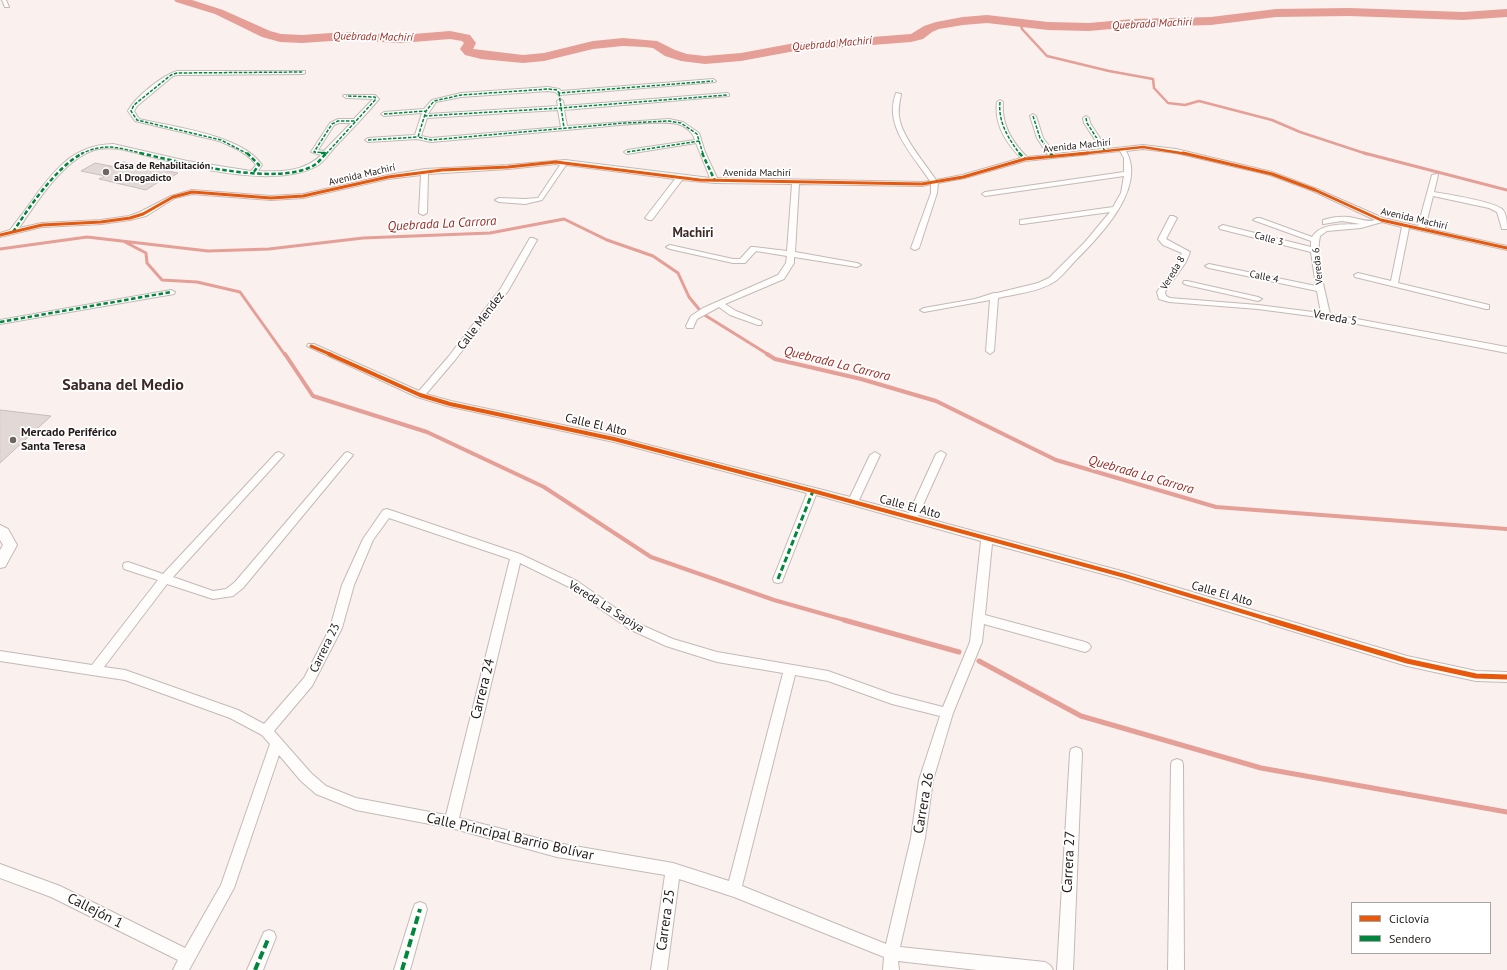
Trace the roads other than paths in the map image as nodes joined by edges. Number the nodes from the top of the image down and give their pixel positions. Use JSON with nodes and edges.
{"nodes":[{"id":1,"x":4,"y":0,"type":"edge"},
{"id":2,"x":7,"y":6,"type":"dead end"},
{"id":3,"x":303,"y":72,"type":"dead end"},
{"id":4,"x":714,"y":81,"type":"dead end"},
{"id":5,"x":559,"y":93,"type":"junction"},
{"id":6,"x":898,"y":94,"type":"dead end"},
{"id":7,"x":727,"y":95,"type":"dead end"},
{"id":8,"x":346,"y":96,"type":"dead end"},
{"id":9,"x":1000,"y":102,"type":"dead end"},
{"id":10,"x":561,"y":108,"type":"junction"},
{"id":11,"x":384,"y":114,"type":"dead end"},
{"id":12,"x":425,"y":114,"type":"junction"},
{"id":13,"x":1033,"y":116,"type":"dead end"},
{"id":14,"x":1086,"y":118,"type":"dead end"},
{"id":15,"x":356,"y":121,"type":"junction"},
{"id":16,"x":564,"y":128,"type":"junction"},
{"id":17,"x":418,"y":137,"type":"junction"},
{"id":18,"x":368,"y":140,"type":"dead end"},
{"id":19,"x":699,"y":141,"type":"junction"},
{"id":20,"x":1122,"y":149,"type":"junction"},
{"id":21,"x":1105,"y":151,"type":"junction"},
{"id":22,"x":627,"y":152,"type":"dead end"},
{"id":23,"x":326,"y":153,"type":"junction"},
{"id":24,"x":1053,"y":156,"type":"junction"},
{"id":25,"x":1025,"y":160,"type":"junction"},
{"id":26,"x":565,"y":162,"type":"junction"},
{"id":27,"x":425,"y":171,"type":"junction"},
{"id":28,"x":253,"y":173,"type":"junction"},
{"id":29,"x":1126,"y":174,"type":"junction"},
{"id":30,"x":1434,"y":175,"type":"dead end"},
{"id":31,"x":679,"y":179,"type":"junction"},
{"id":32,"x":715,"y":181,"type":"junction"},
{"id":33,"x":796,"y":181,"type":"junction"},
{"id":34,"x":935,"y":183,"type":"junction"},
{"id":35,"x":1430,"y":193,"type":"junction"},
{"id":36,"x":985,"y":194,"type":"dead end"},
{"id":37,"x":499,"y":200,"type":"dead end"},
{"id":38,"x":1116,"y":209,"type":"junction"},
{"id":39,"x":423,"y":213,"type":"dead end"},
{"id":40,"x":650,"y":218,"type":"dead end"},
{"id":41,"x":1173,"y":218,"type":"dead end"},
{"id":42,"x":1257,"y":220,"type":"dead end"},
{"id":43,"x":1381,"y":220,"type":"junction"},
{"id":44,"x":1023,"y":222,"type":"dead end"},
{"id":45,"x":1326,"y":222,"type":"dead end"},
{"id":46,"x":1370,"y":225,"type":"junction"},
{"id":47,"x":1406,"y":225,"type":"junction"},
{"id":48,"x":1223,"y":227,"type":"dead end"},
{"id":49,"x":1505,"y":227,"type":"dead end"},
{"id":50,"x":1421,"y":229,"type":"junction"},
{"id":51,"x":13,"y":232,"type":"junction"},
{"id":52,"x":0,"y":235,"type":"edge"},
{"id":53,"x":533,"y":240,"type":"dead end"},
{"id":54,"x":1315,"y":240,"type":"junction"},
{"id":55,"x":670,"y":247,"type":"dead end"},
{"id":56,"x":915,"y":248,"type":"dead end"},
{"id":57,"x":1507,"y":248,"type":"edge"},
{"id":58,"x":1316,"y":251,"type":"junction"},
{"id":59,"x":791,"y":254,"type":"junction"},
{"id":60,"x":857,"y":265,"type":"dead end"},
{"id":61,"x":1209,"y":266,"type":"dead end"},
{"id":62,"x":1358,"y":275,"type":"dead end"},
{"id":63,"x":1187,"y":283,"type":"dead end"},
{"id":64,"x":1394,"y":284,"type":"junction"},
{"id":65,"x":1320,"y":289,"type":"junction"},
{"id":66,"x":1220,"y":290,"type":"junction"},
{"id":67,"x":171,"y":292,"type":"dead end"},
{"id":68,"x":994,"y":295,"type":"junction"},
{"id":69,"x":1162,"y":297,"type":"joint"},
{"id":70,"x":1258,"y":299,"type":"dead end"},
{"id":71,"x":719,"y":304,"type":"junction"},
{"id":72,"x":1215,"y":304,"type":"junction"},
{"id":73,"x":1486,"y":307,"type":"dead end"},
{"id":74,"x":924,"y":310,"type":"dead end"},
{"id":75,"x":1326,"y":316,"type":"junction"},
{"id":76,"x":0,"y":322,"type":"edge"},
{"id":77,"x":758,"y":323,"type":"dead end"},
{"id":78,"x":690,"y":326,"type":"dead end"},
{"id":79,"x":311,"y":346,"type":"dead end"},
{"id":80,"x":990,"y":351,"type":"dead end"},
{"id":81,"x":1506,"y":352,"type":"edge"},
{"id":82,"x":420,"y":395,"type":"junction"},
{"id":83,"x":941,"y":454,"type":"dead end"},
{"id":84,"x":279,"y":455,"type":"dead end"},
{"id":85,"x":348,"y":455,"type":"dead end"},
{"id":86,"x":875,"y":455,"type":"dead end"},
{"id":87,"x":813,"y":491,"type":"junction"},
{"id":88,"x":853,"y":502,"type":"junction"},
{"id":89,"x":387,"y":513,"type":"joint"},
{"id":90,"x":912,"y":518,"type":"junction"},
{"id":91,"x":0,"y":530,"type":"edge"},
{"id":92,"x":987,"y":538,"type":"junction"},
{"id":93,"x":516,"y":556,"type":"junction"},
{"id":94,"x":0,"y":563,"type":"edge"},
{"id":95,"x":128,"y":566,"type":"dead end"},
{"id":96,"x":165,"y":579,"type":"junction"},
{"id":97,"x":778,"y":579,"type":"dead end"},
{"id":98,"x":979,"y":618,"type":"junction"},
{"id":99,"x":1085,"y":647,"type":"dead end"},
{"id":100,"x":0,"y":656,"type":"edge"},
{"id":101,"x":95,"y":670,"type":"junction"},
{"id":102,"x":790,"y":670,"type":"junction"},
{"id":103,"x":1507,"y":677,"type":"edge"},
{"id":104,"x":947,"y":713,"type":"junction"},
{"id":105,"x":266,"y":731,"type":"junction"},
{"id":106,"x":276,"y":744,"type":"junction"},
{"id":107,"x":1076,"y":753,"type":"dead end"},
{"id":108,"x":1177,"y":765,"type":"dead end"},
{"id":109,"x":451,"y":822,"type":"junction"},
{"id":110,"x":673,"y":870,"type":"junction"},
{"id":111,"x":0,"y":871,"type":"edge"},
{"id":112,"x":734,"y":890,"type":"junction"},
{"id":113,"x":420,"y":909,"type":"dead end"},
{"id":114,"x":269,"y":937,"type":"dead end"},
{"id":115,"x":891,"y":953,"type":"junction"},
{"id":116,"x":184,"y":964,"type":"edge"},
{"id":117,"x":254,"y":970,"type":"edge"},
{"id":118,"x":402,"y":970,"type":"edge"},
{"id":119,"x":659,"y":970,"type":"edge"},
{"id":120,"x":891,"y":970,"type":"edge"},
{"id":121,"x":1045,"y":970,"type":"edge"},
{"id":122,"x":1065,"y":970,"type":"edge"},
{"id":123,"x":1176,"y":970,"type":"edge"}],
"edges":[{"from":1,"to":2,"type":"street"},
{"from":3,"to":28,"type":"street"},
{"from":4,"to":5,"type":"street"},
{"from":5,"to":10,"type":"street"},
{"from":5,"to":12,"type":"street"},
{"from":6,"to":34,"type":"street"},
{"from":7,"to":10,"type":"street"},
{"from":8,"to":15,"type":"street"},
{"from":9,"to":25,"type":"street"},
{"from":10,"to":12,"type":"street"},
{"from":10,"to":16,"type":"street"},
{"from":11,"to":12,"type":"street"},
{"from":12,"to":17,"type":"street"},
{"from":13,"to":24,"type":"street"},
{"from":14,"to":21,"type":"street"},
{"from":15,"to":23,"type":"street"},
{"from":15,"to":23,"type":"street"},
{"from":16,"to":17,"type":"street"},
{"from":16,"to":19,"type":"street"},
{"from":17,"to":18,"type":"street"},
{"from":19,"to":22,"type":"street"},
{"from":19,"to":32,"type":"street"},
{"from":20,"to":21,"type":"street","name":"Avenida Machirí"},
{"from":20,"to":29,"type":"street"},
{"from":20,"to":43,"type":"street","name":"Avenida Machirí"},
{"from":21,"to":24,"type":"street","name":"Avenida Machirí"},
{"from":23,"to":28,"type":"street"},
{"from":24,"to":25,"type":"street","name":"Avenida Machirí"},
{"from":25,"to":34,"type":"street","name":"Avenida Machirí"},
{"from":26,"to":27,"type":"street","name":"Avenida Machirí"},
{"from":26,"to":31,"type":"street","name":"Avenida Machirí"},
{"from":26,"to":37,"type":"street"},
{"from":27,"to":39,"type":"street"},
{"from":27,"to":51,"type":"street","name":"Avenida Machirí"},
{"from":28,"to":51,"type":"street"},
{"from":29,"to":36,"type":"street"},
{"from":29,"to":38,"type":"street"},
{"from":30,"to":35,"type":"street"},
{"from":31,"to":32,"type":"street","name":"Avenida Machirí"},
{"from":31,"to":40,"type":"street"},
{"from":32,"to":33,"type":"street","name":"Avenida Machirí"},
{"from":33,"to":34,"type":"street","name":"Avenida Machirí"},
{"from":33,"to":59,"type":"street"},
{"from":34,"to":56,"type":"street"},
{"from":35,"to":49,"type":"street"},
{"from":35,"to":50,"type":"street"},
{"from":38,"to":44,"type":"street"},
{"from":38,"to":68,"type":"street"},
{"from":41,"to":69,"type":"street","name":"Vereda 8"},
{"from":42,"to":54,"type":"street"},
{"from":43,"to":46,"type":"street","name":"Vereda 6"},
{"from":43,"to":47,"type":"street","name":"Avenida Machirí"},
{"from":45,"to":46,"type":"street"},
{"from":46,"to":54,"type":"street","name":"Vereda 6"},
{"from":47,"to":50,"type":"street","name":"Avenida Machirí"},
{"from":47,"to":64,"type":"street"},
{"from":48,"to":58,"type":"street","name":"Calle 3"},
{"from":50,"to":57,"type":"street","name":"Avenida Machirí"},
{"from":51,"to":52,"type":"street","name":"Avenida Machirí"},
{"from":53,"to":82,"type":"street","name":"Calle Mendez"},
{"from":54,"to":58,"type":"street","name":"Vereda 6"},
{"from":55,"to":59,"type":"street"},
{"from":58,"to":65,"type":"street","name":"Vereda 6"},
{"from":59,"to":60,"type":"street"},
{"from":59,"to":71,"type":"street"},
{"from":61,"to":65,"type":"street","name":"Calle 4"},
{"from":62,"to":64,"type":"street"},
{"from":63,"to":66,"type":"street"},
{"from":64,"to":73,"type":"street"},
{"from":65,"to":75,"type":"street","name":"Vereda 6"},
{"from":66,"to":70,"type":"street"},
{"from":66,"to":72,"type":"street"},
{"from":67,"to":76,"type":"street"},
{"from":68,"to":74,"type":"street"},
{"from":68,"to":80,"type":"street"},
{"from":69,"to":72,"type":"street","name":"Vereda 5"},
{"from":71,"to":77,"type":"street"},
{"from":71,"to":78,"type":"street"},
{"from":72,"to":75,"type":"street","name":"Vereda 5"},
{"from":75,"to":81,"type":"street","name":"Vereda 5"},
{"from":79,"to":82,"type":"street","name":"Calle El Alto"},
{"from":82,"to":87,"type":"street","name":"Calle El Alto"},
{"from":83,"to":90,"type":"street"},
{"from":84,"to":96,"type":"street"},
{"from":85,"to":96,"type":"street"},
{"from":86,"to":88,"type":"street"},
{"from":87,"to":88,"type":"street","name":"Calle El Alto"},
{"from":87,"to":97,"type":"street"},
{"from":88,"to":90,"type":"street","name":"Calle El Alto"},
{"from":89,"to":93,"type":"street","name":"Vereda La Sapiya"},
{"from":89,"to":105,"type":"street","name":"Carrera 23"},
{"from":90,"to":92,"type":"street","name":"Calle El Alto"},
{"from":91,"to":94,"type":"street"},
{"from":92,"to":98,"type":"street","name":"Carrera 26"},
{"from":92,"to":103,"type":"street","name":"Calle El Alto"},
{"from":93,"to":102,"type":"street","name":"Vereda La Sapiya"},
{"from":93,"to":109,"type":"street","name":"Carrera 24"},
{"from":95,"to":96,"type":"street"},
{"from":96,"to":101,"type":"street"},
{"from":98,"to":99,"type":"street"},
{"from":98,"to":104,"type":"street","name":"Carrera 26"},
{"from":100,"to":101,"type":"street","name":"Calle Principal Barrio Bolívar"},
{"from":101,"to":105,"type":"street","name":"Calle Principal Barrio Bolívar"},
{"from":102,"to":104,"type":"street","name":"Vereda La Sapiya"},
{"from":102,"to":112,"type":"street"},
{"from":104,"to":115,"type":"street","name":"Carrera 26"},
{"from":105,"to":106,"type":"street","name":"Calle Principal Barrio Bolívar"},
{"from":106,"to":109,"type":"street","name":"Calle Principal Barrio Bolívar"},
{"from":106,"to":116,"type":"street"},
{"from":107,"to":122,"type":"street","name":"Carrera 27"},
{"from":108,"to":123,"type":"street"},
{"from":109,"to":110,"type":"street","name":"Calle Principal Barrio Bolívar"},
{"from":110,"to":112,"type":"street","name":"Calle Principal Barrio Bolívar"},
{"from":110,"to":119,"type":"street","name":"Carrera 25"},
{"from":111,"to":116,"type":"street","name":"Callejón 1"},
{"from":112,"to":115,"type":"street","name":"Calle Principal Barrio Bolívar"},
{"from":113,"to":118,"type":"street"},
{"from":114,"to":117,"type":"street"},
{"from":115,"to":120,"type":"street","name":"Carrera 26"},
{"from":115,"to":121,"type":"street","name":"Calle Principal Barrio Bolívar"}]}
